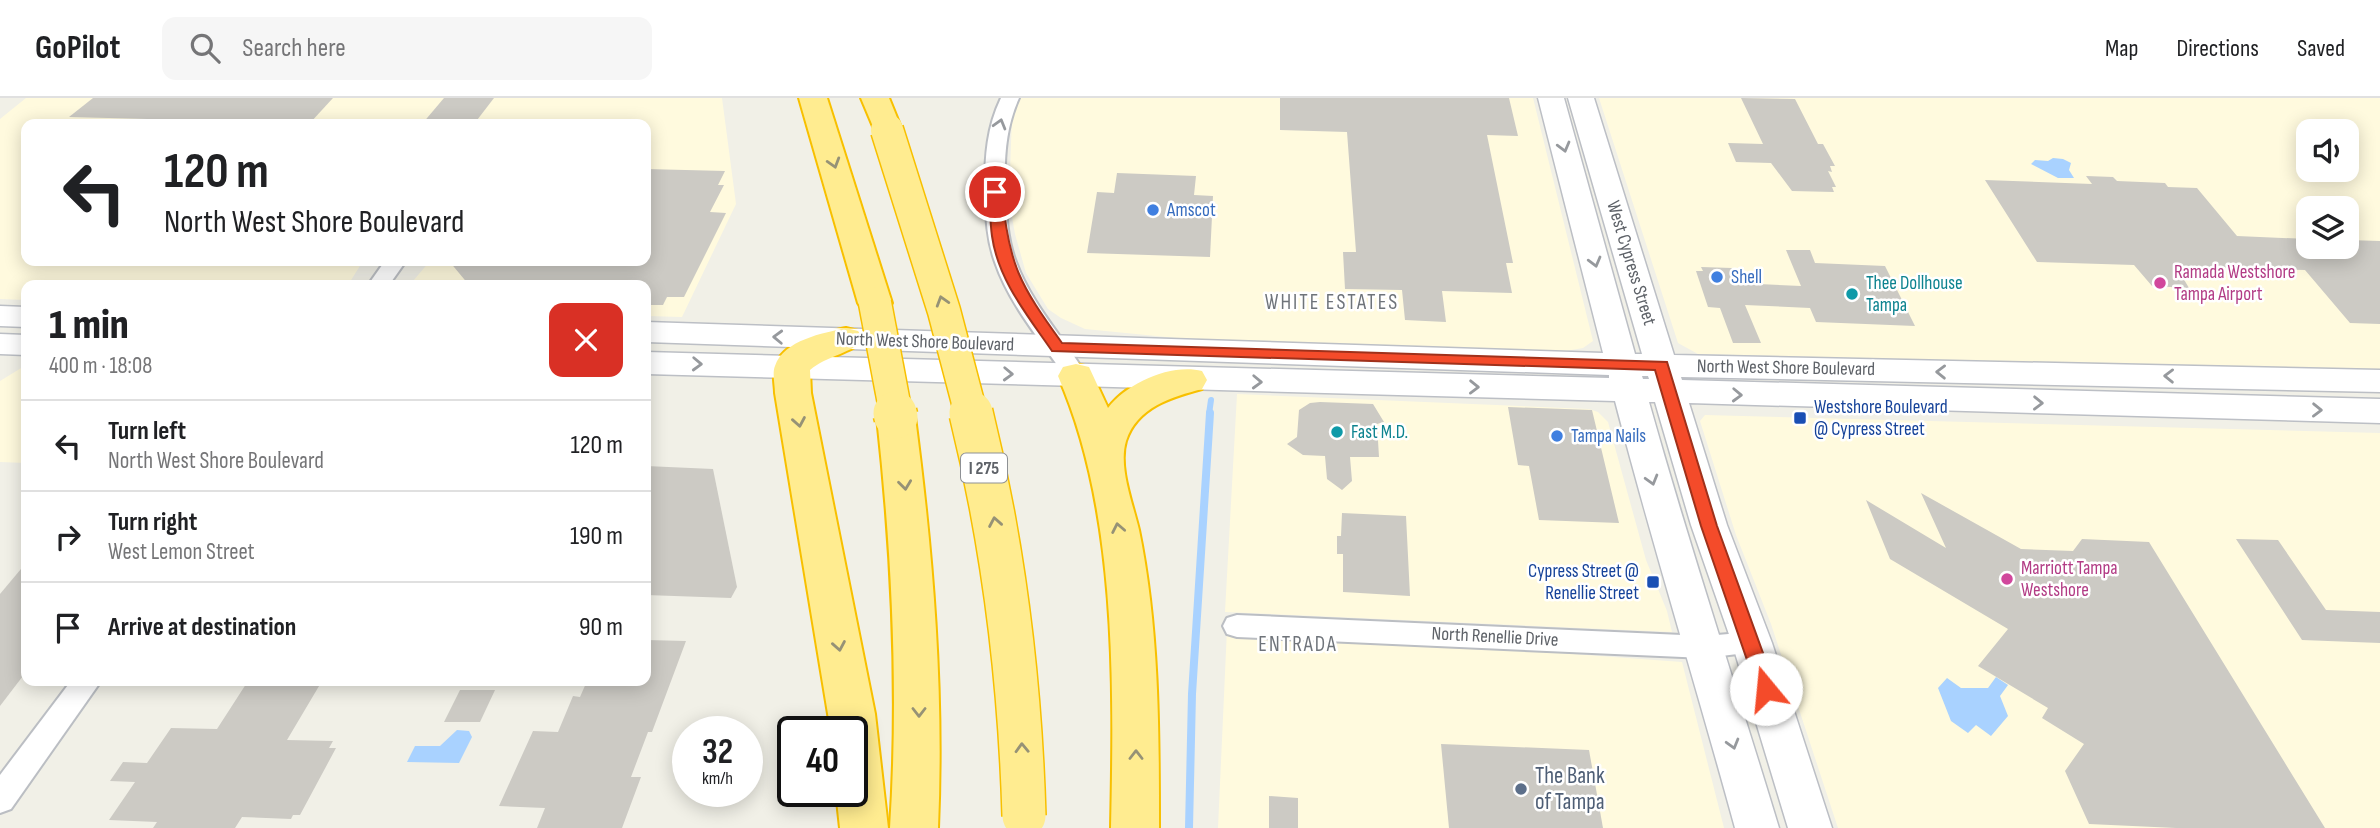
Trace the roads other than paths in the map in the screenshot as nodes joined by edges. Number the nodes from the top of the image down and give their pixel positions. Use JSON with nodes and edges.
{"nodes":[{"id":1,"x":813,"y":98,"type":"edge"},
{"id":2,"x":1010,"y":98,"type":"edge"},
{"id":3,"x":1551,"y":98,"type":"edge"},
{"id":4,"x":1581,"y":98,"type":"edge"},
{"id":5,"x":881,"y":114,"type":"edge"},
{"id":6,"x":1577,"y":196,"type":"junction"},
{"id":7,"x":1611,"y":197,"type":"junction"},
{"id":8,"x":0,"y":316,"type":"edge"},
{"id":9,"x":651,"y":332,"type":"edge"},
{"id":10,"x":846,"y":339,"type":"junction"},
{"id":11,"x":13,"y":342,"type":"edge"},
{"id":12,"x":1067,"y":362,"type":"junction"},
{"id":13,"x":651,"y":363,"type":"edge"},
{"id":14,"x":792,"y":367,"type":"junction"},
{"id":15,"x":1625,"y":377,"type":"junction"},
{"id":16,"x":2237,"y":378,"type":"junction"},
{"id":17,"x":1665,"y":379,"type":"junction"},
{"id":18,"x":1189,"y":380,"type":"junction"},
{"id":19,"x":2380,"y":381,"type":"edge"},
{"id":20,"x":2255,"y":408,"type":"junction"},
{"id":21,"x":2380,"y":411,"type":"edge"},
{"id":22,"x":1104,"y":454,"type":"junction"},
{"id":23,"x":1237,"y":626,"type":"dead end"},
{"id":24,"x":1752,"y":643,"type":"junction"},
{"id":25,"x":1705,"y":647,"type":"junction"},
{"id":26,"x":83,"y":686,"type":"edge"},
{"id":27,"x":0,"y":799,"type":"edge"},
{"id":28,"x":1024,"y":822,"type":"edge"},
{"id":29,"x":864,"y":828,"type":"edge"},
{"id":30,"x":914,"y":828,"type":"edge"},
{"id":31,"x":1135,"y":828,"type":"edge"},
{"id":32,"x":1757,"y":828,"type":"edge"},
{"id":33,"x":1810,"y":828,"type":"edge"}],
"edges":[{"from":1,"to":30,"type":"highway","one_way":true,"bridge":true},
{"from":12,"to":2,"type":"street","one_way":true},
{"from":3,"to":6,"type":"main road","name":"West Cypress Street","one_way":true},
{"from":4,"to":7,"type":"main road","name":"West Cypress Street"},
{"from":28,"to":5,"type":"highway","number":"I 275","one_way":true,"bridge":true},
{"from":6,"to":7,"type":"main road"},
{"from":6,"to":15,"type":"main road","name":"West Cypress Street","one_way":true},
{"from":7,"to":17,"type":"main road","name":"West Cypress Street"},
{"from":8,"to":11,"type":"main road"},
{"from":10,"to":9,"type":"main road","name":"North West Shore Boulevard","one_way":true},
{"from":10,"to":12,"type":"main road","name":"North West Shore Boulevard"},
{"from":10,"to":14,"type":"highway"},
{"from":14,"to":12,"type":"main road","name":"North West Shore Boulevard","one_way":true},
{"from":12,"to":15,"type":"main road","name":"North West Shore Boulevard"},
{"from":12,"to":18,"type":"main road","name":"North West Shore Boulevard"},
{"from":12,"to":22,"type":"highway"},
{"from":13,"to":14,"type":"main road","name":"North West Shore Boulevard","one_way":true},
{"from":14,"to":29,"type":"highway","one_way":true},
{"from":15,"to":17,"type":"main road","name":"North West Shore Boulevard"},
{"from":18,"to":15,"type":"main road","name":"North West Shore Boulevard","one_way":true},
{"from":15,"to":25,"type":"main road","name":"West Cypress Street","one_way":true},
{"from":16,"to":17,"type":"main road","name":"North West Shore Boulevard","one_way":true},
{"from":16,"to":19,"type":"main road","name":"North West Shore Boulevard"},
{"from":16,"to":20,"type":"main road"},
{"from":17,"to":20,"type":"main road","name":"North West Shore Boulevard","one_way":true},
{"from":17,"to":24,"type":"main road","name":"West Cypress Street"},
{"from":18,"to":22,"type":"highway"},
{"from":20,"to":21,"type":"main road","name":"North West Shore Boulevard","one_way":true},
{"from":31,"to":22,"type":"highway","one_way":true},
{"from":23,"to":25,"type":"street","name":"North Renellie Drive"},
{"from":24,"to":25,"type":"street","name":"North Renellie Drive"},
{"from":24,"to":33,"type":"main road","name":"West Cypress Street"},
{"from":25,"to":32,"type":"main road","name":"West Cypress Street","one_way":true},
{"from":26,"to":27,"type":"street"}]}
